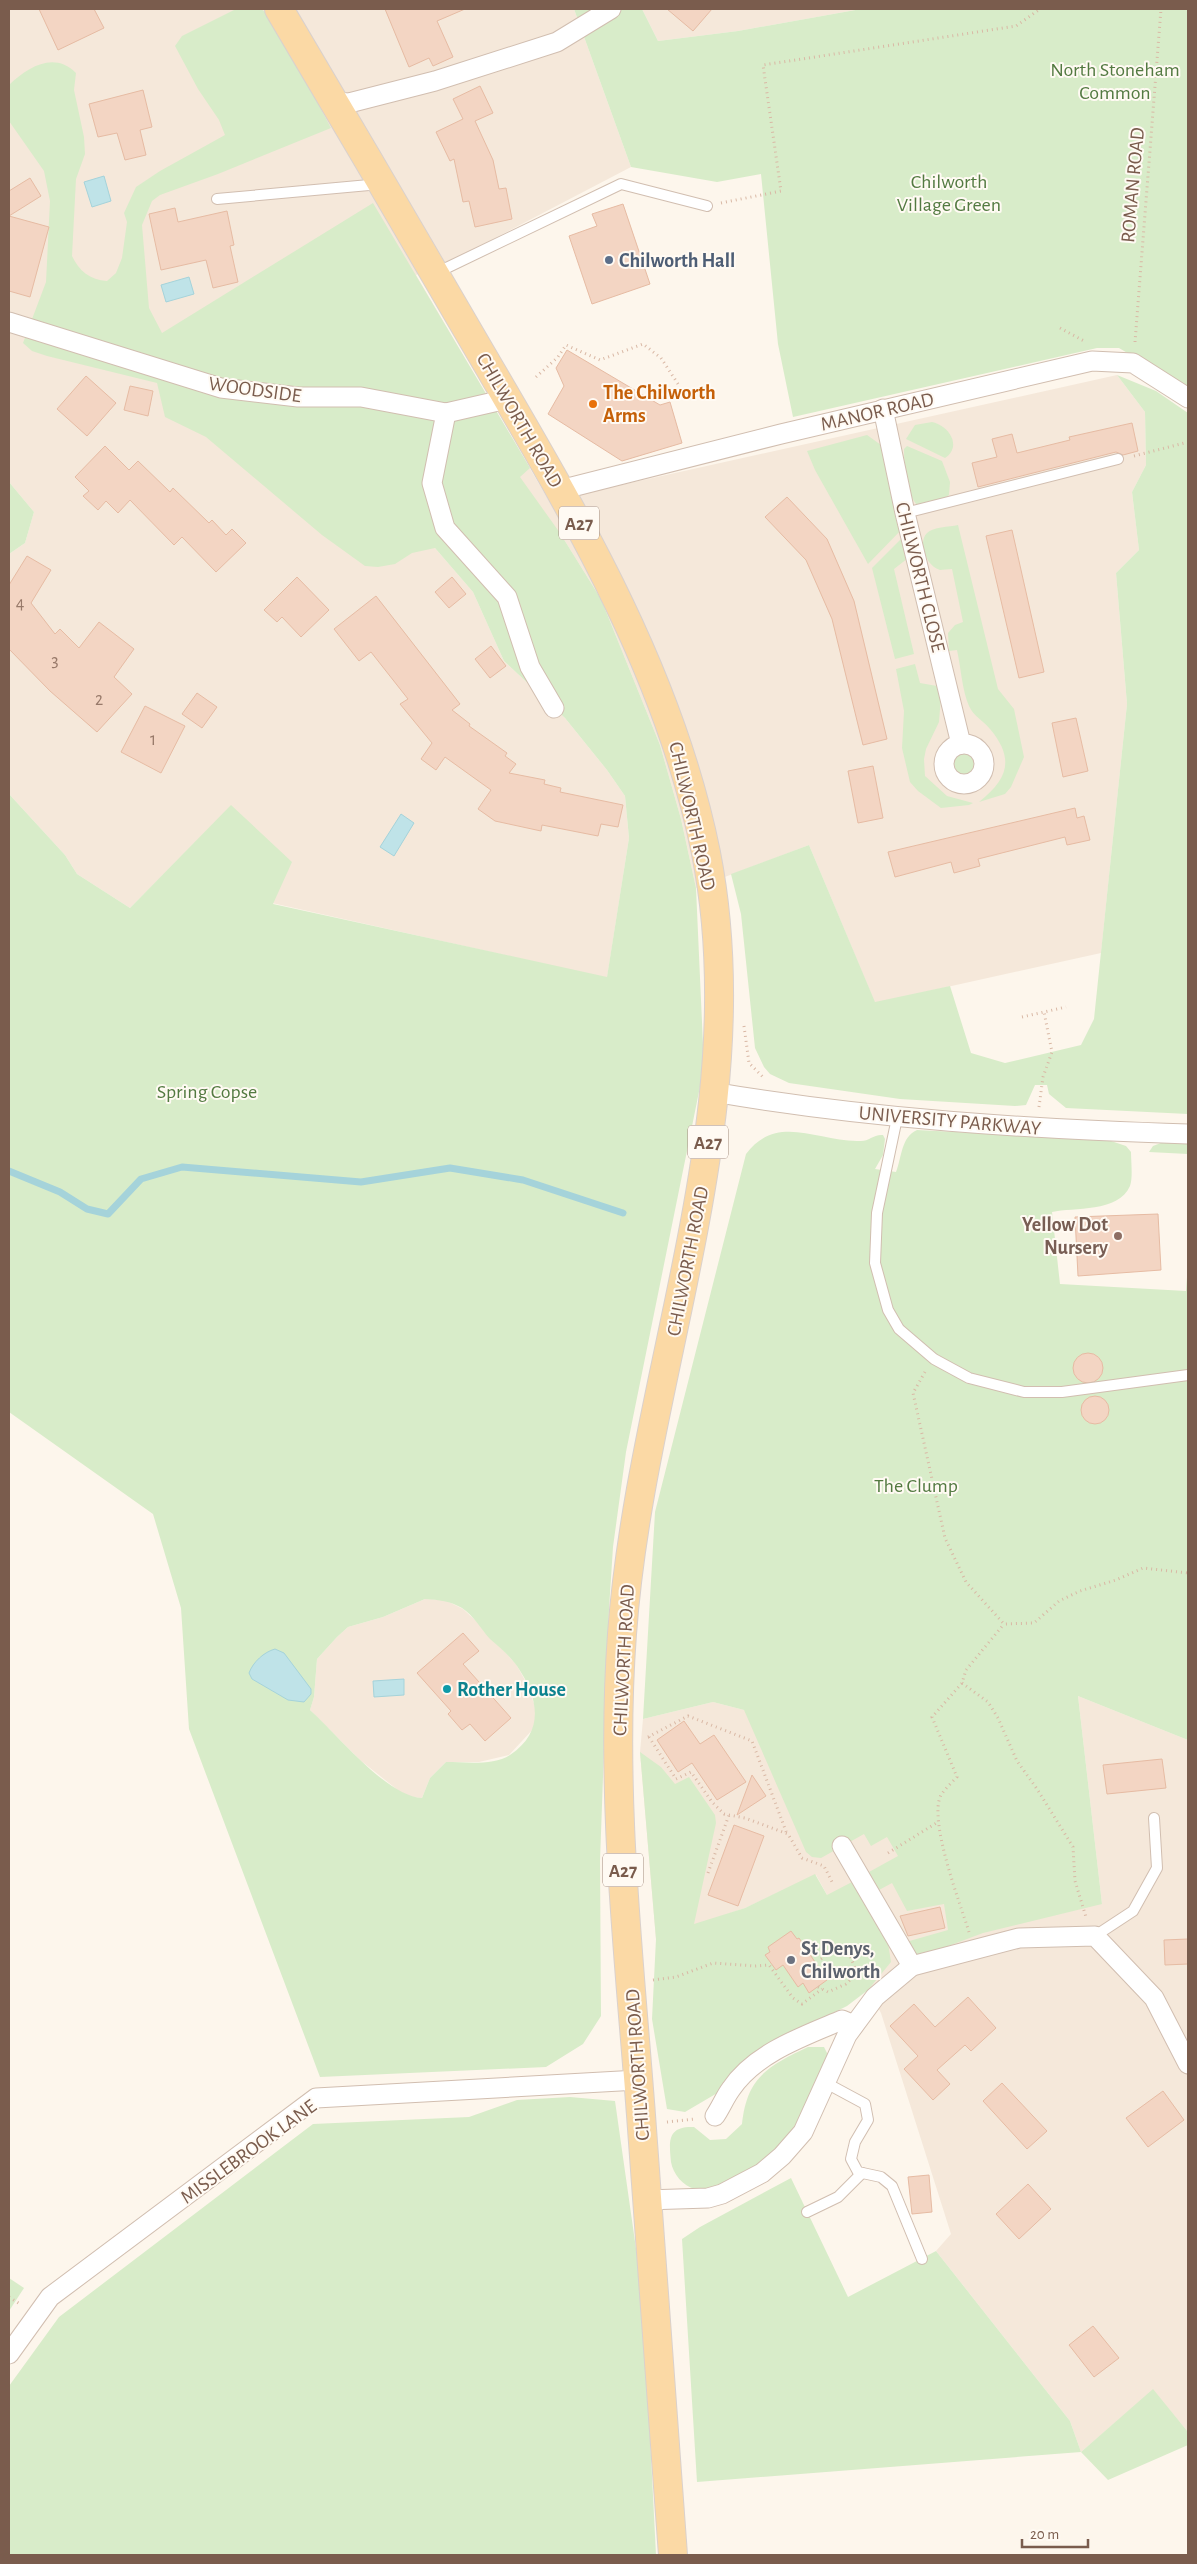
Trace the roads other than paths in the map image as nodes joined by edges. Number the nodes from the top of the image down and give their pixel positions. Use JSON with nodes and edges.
{"nodes":[{"id":1,"x":279,"y":9,"type":"edge"},
{"id":2,"x":612,"y":9,"type":"edge"},
{"id":3,"x":335,"y":102,"type":"junction"},
{"id":4,"x":383,"y":184,"type":"junction"},
{"id":5,"x":217,"y":199,"type":"dead end"},
{"id":6,"x":707,"y":206,"type":"road end"},
{"id":7,"x":434,"y":274,"type":"junction"},
{"id":8,"x":9,"y":322,"type":"edge"},
{"id":9,"x":1188,"y":398,"type":"edge"},
{"id":10,"x":507,"y":399,"type":"junction"},
{"id":11,"x":883,"y":409,"type":"junction"},
{"id":12,"x":446,"y":413,"type":"junction"},
{"id":13,"x":1118,"y":459,"type":"road end"},
{"id":14,"x":560,"y":490,"type":"junction"},
{"id":15,"x":905,"y":513,"type":"junction"},
{"id":16,"x":554,"y":708,"type":"dead end"},
{"id":17,"x":961,"y":744,"type":"dead end"},
{"id":18,"x":713,"y":1092,"type":"junction"},
{"id":19,"x":897,"y":1118,"type":"junction"},
{"id":20,"x":1188,"y":1134,"type":"edge"},
{"id":21,"x":1188,"y":1375,"type":"edge"},
{"id":22,"x":1154,"y":1818,"type":"dead end"},
{"id":23,"x":842,"y":1846,"type":"dead end"},
{"id":24,"x":1095,"y":1936,"type":"junction"},
{"id":25,"x":912,"y":1966,"type":"junction"},
{"id":26,"x":854,"y":2025,"type":"junction"},
{"id":27,"x":1188,"y":2064,"type":"edge"},
{"id":28,"x":638,"y":2080,"type":"junction"},
{"id":29,"x":826,"y":2083,"type":"junction"},
{"id":30,"x":716,"y":2116,"type":"road end"},
{"id":31,"x":862,"y":2173,"type":"junction"},
{"id":32,"x":646,"y":2200,"type":"junction"},
{"id":33,"x":808,"y":2212,"type":"dead end"},
{"id":34,"x":922,"y":2258,"type":"dead end"},
{"id":35,"x":9,"y":2354,"type":"edge"},
{"id":36,"x":673,"y":2555,"type":"edge"}],
"edges":[{"from":1,"to":3,"type":"main road","name":"CHILWORTH ROAD","number":"A27"},
{"from":2,"to":3,"type":"street"},
{"from":3,"to":4,"type":"main road","name":"CHILWORTH ROAD","number":"A27"},
{"from":4,"to":5,"type":"lane"},
{"from":4,"to":7,"type":"main road","name":"CHILWORTH ROAD","number":"A27"},
{"from":6,"to":7,"type":"lane"},
{"from":7,"to":10,"type":"main road","name":"CHILWORTH ROAD","number":"A27"},
{"from":8,"to":12,"type":"street","name":"WOODSIDE"},
{"from":9,"to":11,"type":"street","name":"MANOR ROAD"},
{"from":10,"to":12,"type":"street","name":"WOODSIDE"},
{"from":10,"to":14,"type":"main road","name":"CHILWORTH ROAD","number":"A27"},
{"from":11,"to":14,"type":"street","name":"MANOR ROAD"},
{"from":11,"to":15,"type":"street","name":"CHILWORTH CLOSE"},
{"from":12,"to":16,"type":"street"},
{"from":13,"to":15,"type":"lane"},
{"from":14,"to":18,"type":"main road","name":"CHILWORTH ROAD","number":"A27"},
{"from":15,"to":17,"type":"street","name":"CHILWORTH CLOSE"},
{"from":18,"to":19,"type":"street","name":"UNIVERSITY PARKWAY"},
{"from":18,"to":28,"type":"main road","name":"CHILWORTH ROAD","number":"A27"},
{"from":19,"to":20,"type":"street","name":"UNIVERSITY PARKWAY"},
{"from":19,"to":21,"type":"lane"},
{"from":22,"to":24,"type":"lane"},
{"from":23,"to":25,"type":"street"},
{"from":24,"to":25,"type":"street"},
{"from":24,"to":27,"type":"street"},
{"from":25,"to":26,"type":"street"},
{"from":26,"to":29,"type":"street"},
{"from":26,"to":30,"type":"street"},
{"from":28,"to":32,"type":"main road","name":"CHILWORTH ROAD","number":"A27"},
{"from":28,"to":35,"type":"street","name":"MISSLEBROOK LANE"},
{"from":29,"to":31,"type":"lane"},
{"from":29,"to":32,"type":"street"},
{"from":31,"to":33,"type":"lane"},
{"from":31,"to":34,"type":"lane"},
{"from":32,"to":36,"type":"main road","name":"CHILWORTH ROAD","number":"A27"}]}
